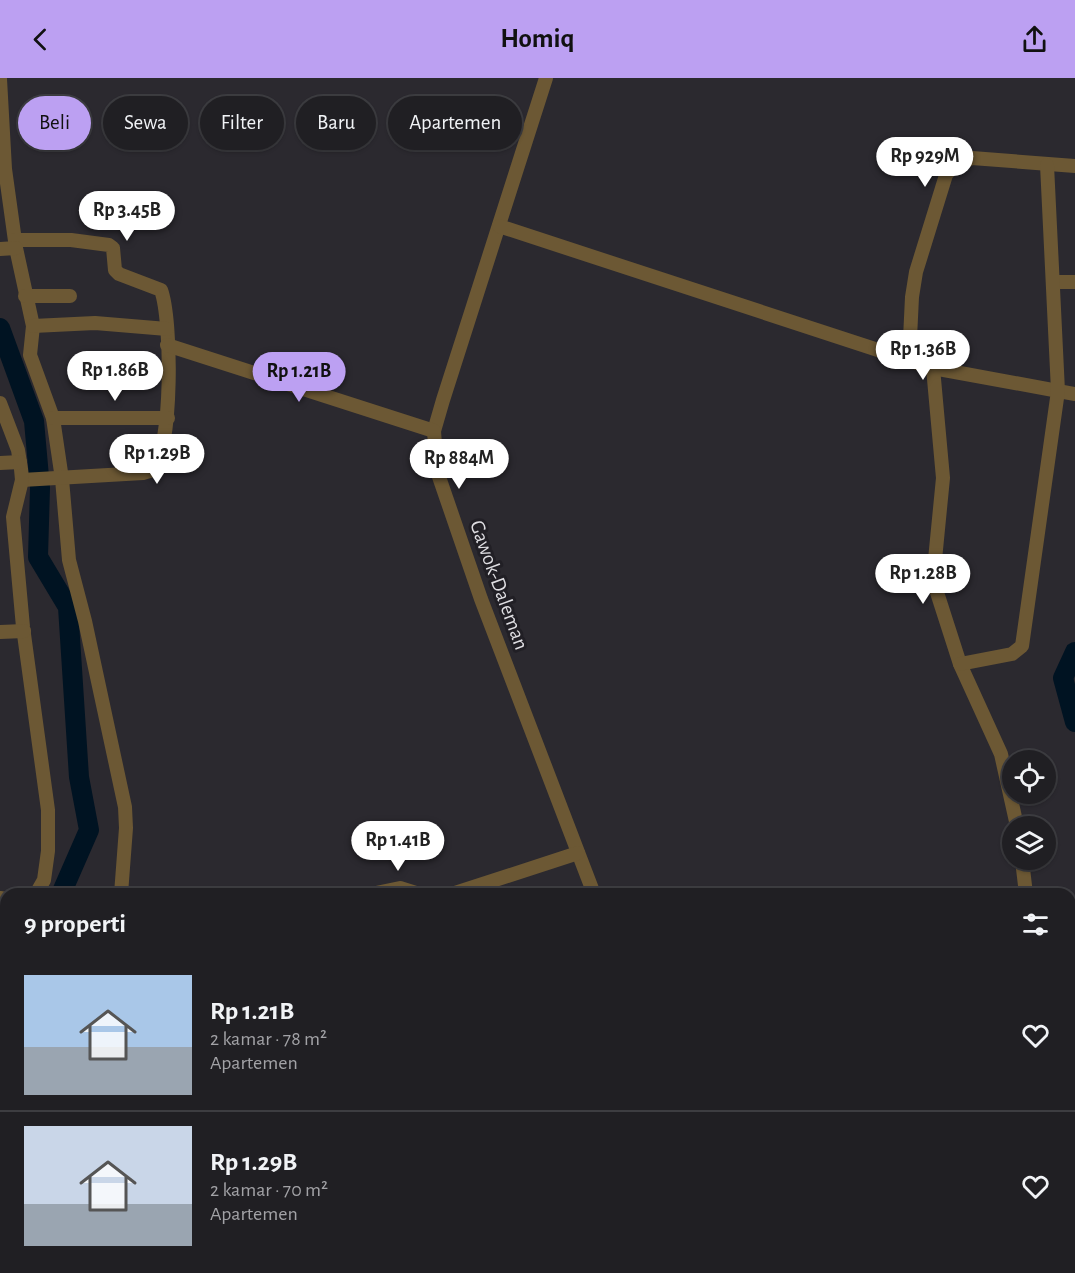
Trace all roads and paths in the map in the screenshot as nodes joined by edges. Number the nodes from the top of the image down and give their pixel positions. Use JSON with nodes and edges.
{"nodes":[{"id":1,"x":546,"y":78,"type":"edge"},
{"id":2,"x":1,"y":79,"type":"edge"},
{"id":3,"x":1047,"y":165,"type":"junction"},
{"id":4,"x":1075,"y":166,"type":"edge"},
{"id":5,"x":499,"y":226,"type":"junction"},
{"id":6,"x":15,"y":244,"type":"junction"},
{"id":7,"x":0,"y":249,"type":"edge"},
{"id":8,"x":1055,"y":282,"type":"junction"},
{"id":9,"x":1075,"y":282,"type":"edge"},
{"id":10,"x":25,"y":296,"type":"junction"},
{"id":11,"x":70,"y":296,"type":"dead end"},
{"id":12,"x":33,"y":326,"type":"junction"},
{"id":13,"x":166,"y":329,"type":"junction"},
{"id":14,"x":170,"y":345,"type":"junction"},
{"id":15,"x":909,"y":358,"type":"junction"},
{"id":16,"x":933,"y":368,"type":"junction"},
{"id":17,"x":1058,"y":391,"type":"junction"},
{"id":18,"x":1075,"y":394,"type":"edge"},
{"id":19,"x":0,"y":403,"type":"edge"},
{"id":20,"x":56,"y":417,"type":"junction"},
{"id":21,"x":168,"y":418,"type":"junction"},
{"id":22,"x":434,"y":431,"type":"junction"},
{"id":23,"x":20,"y":462,"type":"junction"},
{"id":24,"x":0,"y":463,"type":"edge"},
{"id":25,"x":72,"y":478,"type":"junction"},
{"id":26,"x":25,"y":480,"type":"junction"},
{"id":27,"x":7,"y":517,"type":"edge"},
{"id":28,"x":24,"y":631,"type":"junction"},
{"id":29,"x":0,"y":632,"type":"edge"},
{"id":30,"x":960,"y":664,"type":"junction"},
{"id":31,"x":1015,"y":816,"type":"edge"},
{"id":32,"x":578,"y":853,"type":"junction"},
{"id":33,"x":1023,"y":870,"type":"edge"},
{"id":34,"x":39,"y":888,"type":"edge"},
{"id":35,"x":121,"y":888,"type":"edge"},
{"id":36,"x":470,"y":888,"type":"edge"},
{"id":37,"x":592,"y":888,"type":"edge"},
{"id":38,"x":1025,"y":888,"type":"edge"}],
"edges":[{"from":1,"to":5,"type":"street","name":"Gawok-Daleman"},
{"from":2,"to":6,"type":"street"},
{"from":3,"to":4,"type":"street"},
{"from":3,"to":8,"type":"street"},
{"from":3,"to":15,"type":"street"},
{"from":5,"to":15,"type":"street"},
{"from":5,"to":22,"type":"street","name":"Gawok-Daleman"},
{"from":6,"to":7,"type":"street"},
{"from":6,"to":10,"type":"street"},
{"from":6,"to":13,"type":"street"},
{"from":8,"to":9,"type":"street"},
{"from":8,"to":17,"type":"street"},
{"from":10,"to":11,"type":"street"},
{"from":10,"to":12,"type":"street"},
{"from":12,"to":13,"type":"street"},
{"from":12,"to":20,"type":"street"},
{"from":13,"to":14,"type":"street"},
{"from":14,"to":21,"type":"street"},
{"from":14,"to":22,"type":"street"},
{"from":15,"to":16,"type":"street"},
{"from":16,"to":17,"type":"street"},
{"from":16,"to":30,"type":"street"},
{"from":17,"to":18,"type":"street"},
{"from":17,"to":30,"type":"street"},
{"from":19,"to":23,"type":"street"},
{"from":20,"to":21,"type":"street"},
{"from":20,"to":25,"type":"street"},
{"from":21,"to":25,"type":"street"},
{"from":22,"to":32,"type":"street","name":"Gawok-Daleman"},
{"from":23,"to":24,"type":"street"},
{"from":23,"to":26,"type":"street"},
{"from":25,"to":26,"type":"street"},
{"from":25,"to":35,"type":"street"},
{"from":26,"to":27,"type":"street"},
{"from":27,"to":28,"type":"street"},
{"from":28,"to":29,"type":"street"},
{"from":28,"to":34,"type":"street"},
{"from":30,"to":31,"type":"street"},
{"from":32,"to":36,"type":"street"},
{"from":32,"to":37,"type":"street","name":"Gawok-Daleman"},
{"from":33,"to":38,"type":"street"}]}
